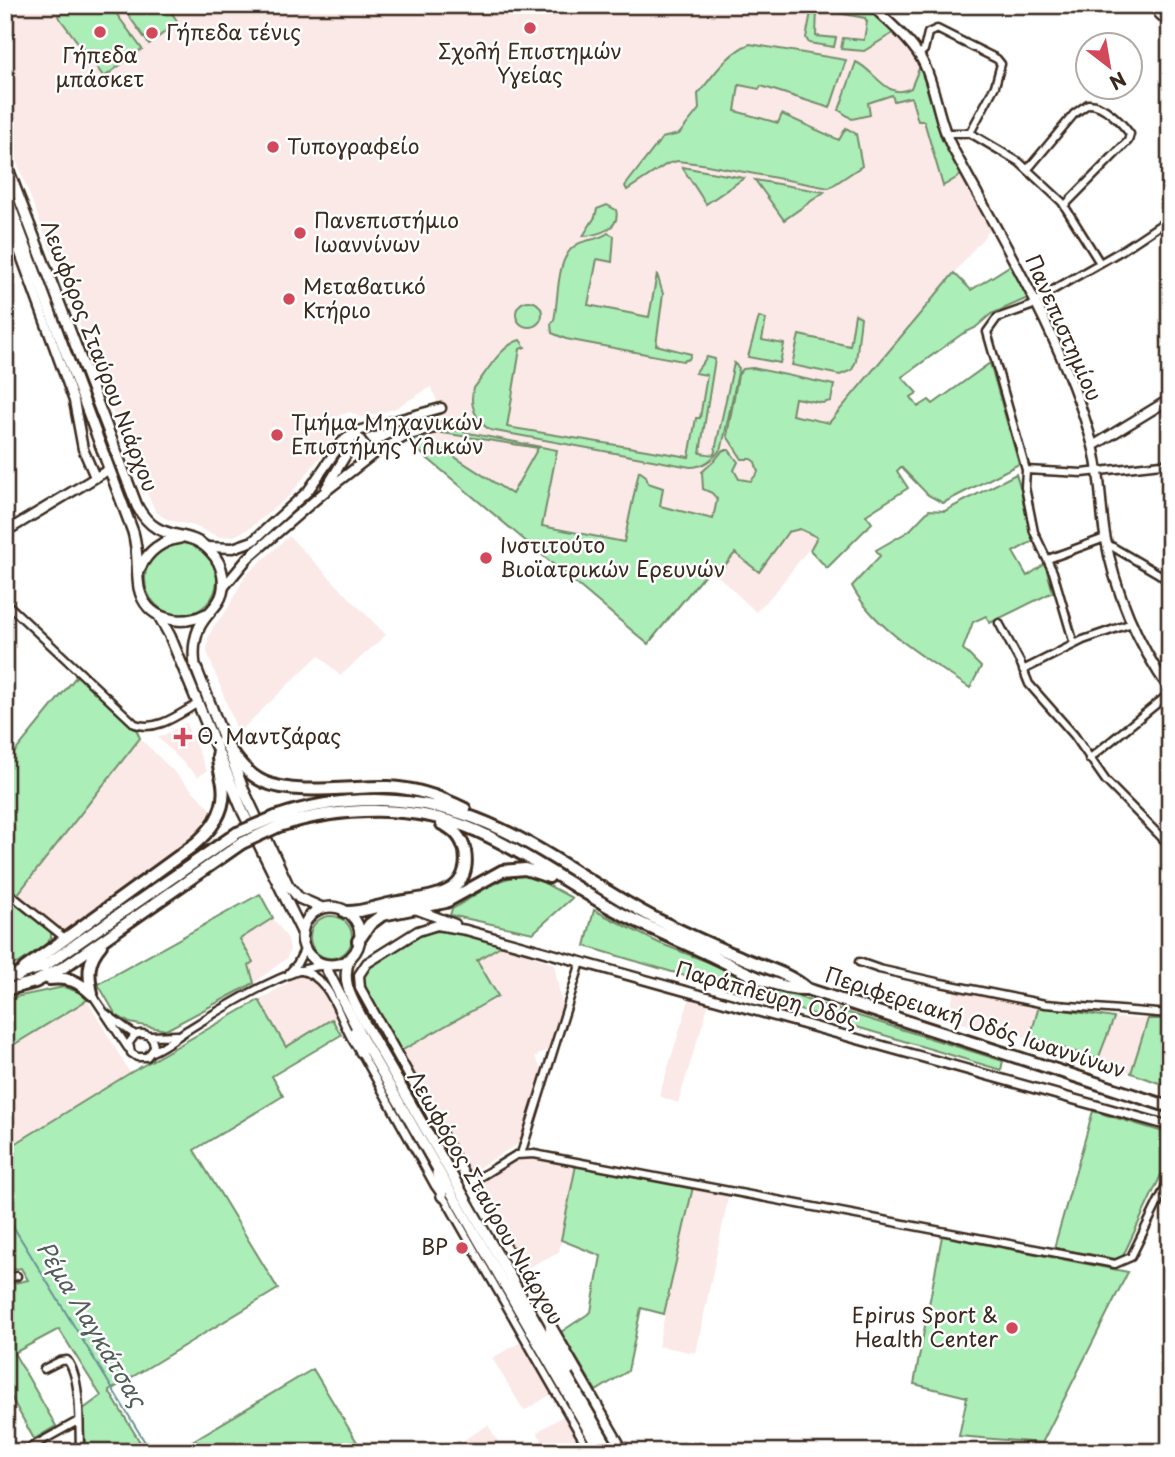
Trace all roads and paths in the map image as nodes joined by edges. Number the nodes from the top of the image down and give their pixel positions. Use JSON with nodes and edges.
{"nodes":[{"id":1,"x":871,"y":5,"type":"edge"},
{"id":2,"x":1158,"y":14,"type":"dead end"},
{"id":3,"x":1170,"y":25,"type":"edge"},
{"id":4,"x":919,"y":55,"type":"junction"},
{"id":5,"x":945,"y":133,"type":"junction"},
{"id":6,"x":970,"y":133,"type":"junction"},
{"id":7,"x":5,"y":161,"type":"edge"},
{"id":8,"x":1028,"y":169,"type":"junction"},
{"id":9,"x":5,"y":191,"type":"edge"},
{"id":10,"x":1065,"y":205,"type":"junction"},
{"id":11,"x":5,"y":212,"type":"edge"},
{"id":12,"x":1170,"y":221,"type":"edge"},
{"id":13,"x":1100,"y":263,"type":"junction"},
{"id":14,"x":1035,"y":303,"type":"junction"},
{"id":15,"x":1170,"y":399,"type":"edge"},
{"id":16,"x":441,"y":408,"type":"dead end"},
{"id":17,"x":446,"y":425,"type":"dead end"},
{"id":18,"x":354,"y":432,"type":"junction"},
{"id":19,"x":1093,"y":446,"type":"junction"},
{"id":20,"x":372,"y":455,"type":"junction"},
{"id":21,"x":1170,"y":463,"type":"edge"},
{"id":22,"x":108,"y":470,"type":"junction"},
{"id":23,"x":1026,"y":470,"type":"junction"},
{"id":24,"x":1098,"y":472,"type":"junction"},
{"id":25,"x":95,"y":477,"type":"junction"},
{"id":26,"x":322,"y":494,"type":"junction"},
{"id":27,"x":5,"y":532,"type":"edge"},
{"id":28,"x":186,"y":537,"type":"junction"},
{"id":29,"x":1106,"y":540,"type":"junction"},
{"id":30,"x":207,"y":547,"type":"junction"},
{"id":31,"x":1048,"y":559,"type":"junction"},
{"id":32,"x":139,"y":569,"type":"junction"},
{"id":33,"x":1159,"y":574,"type":"junction"},
{"id":34,"x":1170,"y":576,"type":"edge"},
{"id":35,"x":1170,"y":583,"type":"edge"},
{"id":36,"x":223,"y":588,"type":"junction"},
{"id":37,"x":5,"y":602,"type":"edge"},
{"id":38,"x":208,"y":613,"type":"junction"},
{"id":39,"x":159,"y":616,"type":"junction"},
{"id":40,"x":999,"y":623,"type":"dead end"},
{"id":41,"x":1132,"y":623,"type":"junction"},
{"id":42,"x":1074,"y":644,"type":"junction"},
{"id":43,"x":1023,"y":670,"type":"junction"},
{"id":44,"x":1170,"y":692,"type":"edge"},
{"id":45,"x":197,"y":704,"type":"junction"},
{"id":46,"x":223,"y":740,"type":"junction"},
{"id":47,"x":218,"y":756,"type":"junction"},
{"id":48,"x":1089,"y":760,"type":"junction"},
{"id":49,"x":423,"y":815,"type":"junction"},
{"id":50,"x":277,"y":821,"type":"junction"},
{"id":51,"x":485,"y":822,"type":"junction"},
{"id":52,"x":240,"y":838,"type":"junction"},
{"id":53,"x":1170,"y":846,"type":"edge"},
{"id":54,"x":572,"y":884,"type":"junction"},
{"id":55,"x":5,"y":890,"type":"edge"},
{"id":56,"x":322,"y":908,"type":"junction"},
{"id":57,"x":415,"y":909,"type":"junction"},
{"id":58,"x":345,"y":912,"type":"junction"},
{"id":59,"x":461,"y":929,"type":"junction"},
{"id":60,"x":303,"y":934,"type":"junction"},
{"id":61,"x":109,"y":936,"type":"junction"},
{"id":62,"x":66,"y":939,"type":"junction"},
{"id":63,"x":358,"y":941,"type":"junction"},
{"id":64,"x":304,"y":948,"type":"junction"},
{"id":65,"x":350,"y":958,"type":"junction"},
{"id":66,"x":581,"y":962,"type":"junction"},
{"id":67,"x":859,"y":962,"type":"dead end"},
{"id":68,"x":325,"y":966,"type":"junction"},
{"id":69,"x":299,"y":970,"type":"junction"},
{"id":70,"x":18,"y":976,"type":"junction"},
{"id":71,"x":5,"y":978,"type":"edge"},
{"id":72,"x":281,"y":978,"type":"junction"},
{"id":73,"x":40,"y":980,"type":"junction"},
{"id":74,"x":807,"y":989,"type":"junction"},
{"id":75,"x":5,"y":990,"type":"edge"},
{"id":76,"x":92,"y":994,"type":"junction"},
{"id":77,"x":105,"y":1013,"type":"junction"},
{"id":78,"x":1170,"y":1014,"type":"edge"},
{"id":79,"x":354,"y":1023,"type":"junction"},
{"id":80,"x":135,"y":1035,"type":"junction"},
{"id":81,"x":179,"y":1035,"type":"junction"},
{"id":82,"x":149,"y":1036,"type":"junction"},
{"id":83,"x":130,"y":1050,"type":"junction"},
{"id":84,"x":152,"y":1052,"type":"junction"},
{"id":85,"x":361,"y":1052,"type":"junction"},
{"id":86,"x":1170,"y":1107,"type":"edge"},
{"id":87,"x":1170,"y":1126,"type":"edge"},
{"id":88,"x":521,"y":1154,"type":"junction"},
{"id":89,"x":435,"y":1165,"type":"junction"},
{"id":90,"x":1170,"y":1178,"type":"edge"},
{"id":91,"x":454,"y":1179,"type":"junction"},
{"id":92,"x":470,"y":1183,"type":"junction"},
{"id":93,"x":442,"y":1196,"type":"junction"},
{"id":94,"x":17,"y":1276,"type":"dead end"},
{"id":95,"x":5,"y":1279,"type":"edge"},
{"id":96,"x":550,"y":1322,"type":"junction"},
{"id":97,"x":44,"y":1369,"type":"dead end"},
{"id":98,"x":573,"y":1385,"type":"junction"},
{"id":99,"x":78,"y":1421,"type":"junction"},
{"id":100,"x":586,"y":1444,"type":"junction"},
{"id":101,"x":22,"y":1452,"type":"edge"},
{"id":102,"x":80,"y":1452,"type":"edge"},
{"id":103,"x":579,"y":1452,"type":"edge"},
{"id":104,"x":590,"y":1452,"type":"edge"},
{"id":105,"x":601,"y":1452,"type":"edge"},
{"id":106,"x":611,"y":1452,"type":"edge"},
{"id":107,"x":624,"y":1452,"type":"edge"}],
"edges":[{"from":1,"to":4,"type":"street","name":"Πανεπιστημίου"},
{"from":2,"to":3,"type":"street"},
{"from":4,"to":5,"type":"street","name":"Πανεπιστημίου"},
{"from":4,"to":6,"type":"street"},
{"from":5,"to":6,"type":"street"},
{"from":5,"to":14,"type":"street","name":"Πανεπιστημίου"},
{"from":6,"to":8,"type":"street"},
{"from":7,"to":28,"type":"main road","name":"Λεωφόρος Σταύρου Νιάρχου"},
{"from":8,"to":10,"type":"street"},
{"from":8,"to":10,"type":"street"},
{"from":9,"to":22,"type":"main road","name":"Λεωφόρος Σταύρου Νιάρχου"},
{"from":10,"to":13,"type":"street"},
{"from":11,"to":25,"type":"street"},
{"from":12,"to":13,"type":"street"},
{"from":13,"to":14,"type":"street"},
{"from":14,"to":19,"type":"street","name":"Πανεπιστημίου"},
{"from":14,"to":23,"type":"street"},
{"from":15,"to":19,"type":"street"},
{"from":16,"to":18,"type":"street"},
{"from":17,"to":20,"type":"street"},
{"from":18,"to":20,"type":"street"},
{"from":18,"to":26,"type":"street"},
{"from":18,"to":30,"type":"street"},
{"from":19,"to":24,"type":"street","name":"Πανεπιστημίου"},
{"from":20,"to":26,"type":"street"},
{"from":21,"to":24,"type":"street"},
{"from":22,"to":25,"type":"street"},
{"from":22,"to":32,"type":"main road","name":"Λεωφόρος Σταύρου Νιάρχου"},
{"from":23,"to":24,"type":"street"},
{"from":23,"to":31,"type":"street"},
{"from":24,"to":29,"type":"street","name":"Πανεπιστημίου"},
{"from":25,"to":27,"type":"street"},
{"from":26,"to":36,"type":"street"},
{"from":28,"to":30,"type":"main road","name":"Λεωφόρος Σταύρου Νιάρχου"},
{"from":28,"to":32,"type":"main road"},
{"from":29,"to":31,"type":"street"},
{"from":29,"to":33,"type":"street"},
{"from":29,"to":41,"type":"street","name":"Πανεπιστημίου"},
{"from":30,"to":36,"type":"main road"},
{"from":31,"to":42,"type":"street"},
{"from":32,"to":39,"type":"main road","name":"Λεωφόρος Σταύρου Νιάρχου"},
{"from":33,"to":34,"type":"street"},
{"from":33,"to":35,"type":"street"},
{"from":36,"to":38,"type":"main road"},
{"from":37,"to":45,"type":"street"},
{"from":38,"to":39,"type":"main road"},
{"from":38,"to":46,"type":"main road"},
{"from":39,"to":45,"type":"main road","name":"Λεωφόρος Σταύρου Νιάρχου"},
{"from":40,"to":43,"type":"street"},
{"from":41,"to":42,"type":"street"},
{"from":41,"to":44,"type":"street","name":"Πανεπιστημίου"},
{"from":42,"to":43,"type":"street"},
{"from":43,"to":48,"type":"street"},
{"from":44,"to":48,"type":"street"},
{"from":45,"to":47,"type":"main road","name":"Λεωφόρος Σταύρου Νιάρχου"},
{"from":46,"to":51,"type":"highway"},
{"from":46,"to":56,"type":"main road"},
{"from":47,"to":60,"type":"main road","name":"Λεωφόρος Σταύρου Νιάρχου"},
{"from":47,"to":62,"type":"highway"},
{"from":48,"to":53,"type":"street"},
{"from":49,"to":50,"type":"highway","name":"Περιφερειακή Οδός Ιωαννίνων"},
{"from":49,"to":54,"type":"highway","name":"Περιφερειακή Οδός Ιωαννίνων"},
{"from":49,"to":58,"type":"highway"},
{"from":50,"to":51,"type":"highway","name":"Περιφερειακή Οδός Ιωαννίνων"},
{"from":50,"to":52,"type":"highway","name":"Περιφερειακή Οδός Ιωαννίνων","bridge":true},
{"from":51,"to":74,"type":"highway","name":"Περιφερειακή Οδός Ιωαννίνων"},
{"from":52,"to":61,"type":"highway","name":"Περιφερειακή Οδός Ιωαννίνων"},
{"from":52,"to":70,"type":"highway","name":"Περιφερειακή Οδός Ιωαννίνων"},
{"from":54,"to":57,"type":"highway"},
{"from":54,"to":74,"type":"highway","name":"Περιφερειακή Οδός Ιωαννίνων"},
{"from":55,"to":62,"type":"street"},
{"from":56,"to":58,"type":"main road"},
{"from":56,"to":60,"type":"main road"},
{"from":57,"to":59,"type":"street"},
{"from":57,"to":63,"type":"highway"},
{"from":58,"to":63,"type":"main road"},
{"from":59,"to":66,"type":"street","name":"Παράπλευρη Οδός"},
{"from":59,"to":92,"type":"street","name":"Παράπλευρη Οδός"},
{"from":60,"to":64,"type":"main road"},
{"from":61,"to":73,"type":"highway","name":"Περιφερειακή Οδός Ιωαννίνων"},
{"from":61,"to":76,"type":"highway"},
{"from":62,"to":70,"type":"highway"},
{"from":63,"to":65,"type":"main road"},
{"from":64,"to":68,"type":"main road"},
{"from":64,"to":72,"type":"street"},
{"from":65,"to":68,"type":"main road"},
{"from":65,"to":91,"type":"main road","name":"Λεωφόρος Σταύρου Νιάρχου"},
{"from":66,"to":87,"type":"street","name":"Παράπλευρη Οδός"},
{"from":66,"to":88,"type":"street"},
{"from":67,"to":78,"type":"street"},
{"from":68,"to":69,"type":"street"},
{"from":68,"to":79,"type":"main road","name":"Λεωφόρος Σταύρου Νιάρχου"},
{"from":69,"to":72,"type":"street"},
{"from":69,"to":85,"type":"street"},
{"from":70,"to":71,"type":"highway","name":"Περιφερειακή Οδός Ιωαννίνων"},
{"from":72,"to":81,"type":"street"},
{"from":73,"to":75,"type":"highway","name":"Περιφερειακή Οδός Ιωαννίνων"},
{"from":73,"to":76,"type":"highway"},
{"from":74,"to":86,"type":"highway","name":"Περιφερειακή Οδός Ιωαννίνων"},
{"from":76,"to":77,"type":"street"},
{"from":77,"to":80,"type":"street"},
{"from":77,"to":83,"type":"street"},
{"from":79,"to":85,"type":"main road"},
{"from":79,"to":89,"type":"main road","name":"Λεωφόρος Σταύρου Νιάρχου"},
{"from":80,"to":82,"type":"street"},
{"from":80,"to":83,"type":"street"},
{"from":81,"to":82,"type":"street"},
{"from":81,"to":84,"type":"street"},
{"from":82,"to":84,"type":"street"},
{"from":83,"to":84,"type":"street"},
{"from":85,"to":93,"type":"street"},
{"from":88,"to":90,"type":"street"},
{"from":88,"to":92,"type":"street"},
{"from":89,"to":93,"type":"main road"},
{"from":89,"to":105,"type":"main road","name":"Λεωφόρος Σταύρου Νιάρχου"},
{"from":91,"to":92,"type":"main road"},
{"from":91,"to":98,"type":"main road","name":"Λεωφόρος Σταύρου Νιάρχου"},
{"from":92,"to":96,"type":"street"},
{"from":93,"to":100,"type":"street"},
{"from":94,"to":95,"type":"street"},
{"from":96,"to":98,"type":"main road"},
{"from":96,"to":107,"type":"street"},
{"from":97,"to":99,"type":"street"},
{"from":98,"to":106,"type":"main road","name":"Λεωφόρος Σταύρου Νιάρχου"},
{"from":99,"to":101,"type":"street"},
{"from":99,"to":102,"type":"street"},
{"from":100,"to":103,"type":"street"},
{"from":100,"to":104,"type":"street"}]}
